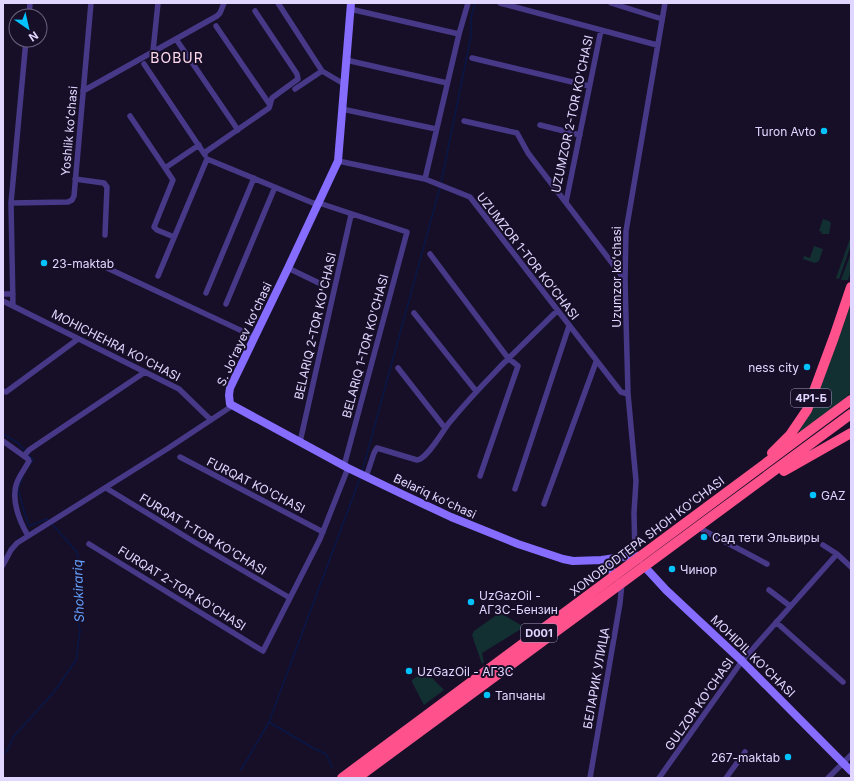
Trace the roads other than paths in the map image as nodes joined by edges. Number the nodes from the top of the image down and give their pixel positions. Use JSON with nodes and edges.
{"nodes":[{"id":1,"x":91,"y":3,"type":"edge"},
{"id":2,"x":158,"y":3,"type":"edge"},
{"id":3,"x":224,"y":3,"type":"edge"},
{"id":4,"x":278,"y":3,"type":"edge"},
{"id":5,"x":468,"y":3,"type":"edge"},
{"id":6,"x":500,"y":3,"type":"edge"},
{"id":7,"x":611,"y":3,"type":"edge"},
{"id":8,"x":665,"y":3,"type":"edge"},
{"id":9,"x":350,"y":6,"type":"edge"},
{"id":10,"x":255,"y":11,"type":"dead end"},
{"id":11,"x":662,"y":19,"type":"junction"},
{"id":12,"x":216,"y":26,"type":"dead end"},
{"id":13,"x":601,"y":30,"type":"junction"},
{"id":14,"x":459,"y":34,"type":"junction"},
{"id":15,"x":178,"y":42,"type":"dead end"},
{"id":16,"x":657,"y":45,"type":"junction"},
{"id":17,"x":25,"y":48,"type":"edge"},
{"id":18,"x":153,"y":51,"type":"junction"},
{"id":19,"x":472,"y":58,"type":"dead end"},
{"id":20,"x":346,"y":60,"type":"junction"},
{"id":21,"x":144,"y":64,"type":"dead end"},
{"id":22,"x":322,"y":71,"type":"junction"},
{"id":23,"x":447,"y":83,"type":"junction"},
{"id":24,"x":344,"y":84,"type":"junction"},
{"id":25,"x":589,"y":86,"type":"junction"},
{"id":26,"x":295,"y":89,"type":"dead end"},
{"id":27,"x":83,"y":91,"type":"junction"},
{"id":28,"x":270,"y":105,"type":"junction"},
{"id":29,"x":342,"y":109,"type":"junction"},
{"id":30,"x":130,"y":116,"type":"dead end"},
{"id":31,"x":464,"y":121,"type":"dead end"},
{"id":32,"x":540,"y":125,"type":"dead end"},
{"id":33,"x":436,"y":129,"type":"junction"},
{"id":34,"x":238,"y":130,"type":"junction"},
{"id":35,"x":580,"y":135,"type":"junction"},
{"id":36,"x":199,"y":145,"type":"junction"},
{"id":37,"x":204,"y":153,"type":"junction"},
{"id":38,"x":207,"y":158,"type":"junction"},
{"id":39,"x":338,"y":161,"type":"junction"},
{"id":40,"x":165,"y":168,"type":"junction"},
{"id":41,"x":254,"y":178,"type":"junction"},
{"id":42,"x":75,"y":179,"type":"junction"},
{"id":43,"x":425,"y":179,"type":"junction"},
{"id":44,"x":275,"y":187,"type":"junction"},
{"id":45,"x":566,"y":202,"type":"junction"},
{"id":46,"x":11,"y":203,"type":"junction"},
{"id":47,"x":319,"y":203,"type":"junction"},
{"id":48,"x":352,"y":215,"type":"junction"},
{"id":49,"x":105,"y":235,"type":"dead end"},
{"id":50,"x":174,"y":237,"type":"junction"},
{"id":51,"x":430,"y":254,"type":"dead end"},
{"id":52,"x":106,"y":267,"type":"dead end"},
{"id":53,"x":288,"y":268,"type":"junction"},
{"id":54,"x":158,"y":276,"type":"dead end"},
{"id":55,"x":625,"y":280,"type":"junction"},
{"id":56,"x":321,"y":284,"type":"dead end"},
{"id":57,"x":851,"y":287,"type":"edge"},
{"id":58,"x":206,"y":293,"type":"dead end"},
{"id":59,"x":3,"y":294,"type":"edge"},
{"id":60,"x":13,"y":294,"type":"junction"},
{"id":61,"x":3,"y":301,"type":"edge"},
{"id":62,"x":226,"y":304,"type":"dead end"},
{"id":63,"x":13,"y":306,"type":"junction"},
{"id":64,"x":557,"y":311,"type":"junction"},
{"id":65,"x":414,"y":313,"type":"dead end"},
{"id":66,"x":569,"y":326,"type":"junction"},
{"id":67,"x":255,"y":337,"type":"junction"},
{"id":68,"x":78,"y":339,"type":"junction"},
{"id":69,"x":508,"y":358,"type":"junction"},
{"id":70,"x":596,"y":362,"type":"junction"},
{"id":71,"x":398,"y":368,"type":"dead end"},
{"id":72,"x":145,"y":372,"type":"junction"},
{"id":73,"x":476,"y":391,"type":"junction"},
{"id":74,"x":3,"y":392,"type":"edge"},
{"id":75,"x":628,"y":394,"type":"junction"},
{"id":76,"x":851,"y":400,"type":"edge"},
{"id":77,"x":232,"y":406,"type":"junction"},
{"id":78,"x":851,"y":414,"type":"edge"},
{"id":79,"x":211,"y":420,"type":"junction"},
{"id":80,"x":445,"y":428,"type":"junction"},
{"id":81,"x":851,"y":433,"type":"edge"},
{"id":82,"x":3,"y":441,"type":"edge"},
{"id":83,"x":300,"y":442,"type":"junction"},
{"id":84,"x":24,"y":456,"type":"junction"},
{"id":85,"x":180,"y":457,"type":"dead end"},
{"id":86,"x":346,"y":467,"type":"junction"},
{"id":87,"x":363,"y":475,"type":"junction"},
{"id":88,"x":480,"y":476,"type":"dead end"},
{"id":89,"x":106,"y":488,"type":"junction"},
{"id":90,"x":515,"y":489,"type":"dead end"},
{"id":91,"x":739,"y":491,"type":"junction"},
{"id":92,"x":544,"y":504,"type":"dead end"},
{"id":93,"x":700,"y":525,"type":"junction"},
{"id":94,"x":323,"y":532,"type":"junction"},
{"id":95,"x":28,"y":536,"type":"junction"},
{"id":96,"x":89,"y":544,"type":"dead end"},
{"id":97,"x":823,"y":545,"type":"dead end"},
{"id":98,"x":837,"y":554,"type":"junction"},
{"id":99,"x":602,"y":560,"type":"junction"},
{"id":100,"x":639,"y":560,"type":"junction"},
{"id":101,"x":767,"y":564,"type":"dead end"},
{"id":102,"x":3,"y":565,"type":"edge"},
{"id":103,"x":851,"y":567,"type":"edge"},
{"id":104,"x":618,"y":580,"type":"junction"},
{"id":105,"x":769,"y":590,"type":"dead end"},
{"id":106,"x":290,"y":598,"type":"junction"},
{"id":107,"x":790,"y":606,"type":"junction"},
{"id":108,"x":776,"y":622,"type":"junction"},
{"id":109,"x":262,"y":651,"type":"joint"},
{"id":110,"x":742,"y":662,"type":"junction"},
{"id":111,"x":843,"y":682,"type":"dead end"},
{"id":112,"x":745,"y":752,"type":"dead end"},
{"id":113,"x":851,"y":755,"type":"edge"},
{"id":114,"x":843,"y":763,"type":"junction"},
{"id":115,"x":369,"y":764,"type":"junction"},
{"id":116,"x":851,"y":771,"type":"edge"},
{"id":117,"x":342,"y":778,"type":"edge"},
{"id":118,"x":357,"y":778,"type":"edge"},
{"id":119,"x":590,"y":778,"type":"edge"},
{"id":120,"x":660,"y":778,"type":"edge"},
{"id":121,"x":726,"y":778,"type":"edge"},
{"id":122,"x":828,"y":778,"type":"edge"}],
"edges":[{"from":1,"to":27,"type":"street","name":"Yoshlik koʻchasi"},
{"from":2,"to":18,"type":"street"},
{"from":3,"to":18,"type":"street"},
{"from":4,"to":22,"type":"street"},
{"from":5,"to":14,"type":"street"},
{"from":6,"to":13,"type":"street"},
{"from":7,"to":11,"type":"street"},
{"from":8,"to":11,"type":"street","name":"Uzumzor koʻchasi"},
{"from":9,"to":14,"type":"street"},
{"from":9,"to":20,"type":"street","name":"S. Joʻrayev koʻchasi"},
{"from":10,"to":28,"type":"street"},
{"from":11,"to":16,"type":"street","name":"Uzumzor koʻchasi"},
{"from":12,"to":28,"type":"street"},
{"from":13,"to":16,"type":"street"},
{"from":13,"to":25,"type":"street","name":"UZUMZOR 2-TOR KO'CHASI"},
{"from":14,"to":23,"type":"street"},
{"from":15,"to":34,"type":"street"},
{"from":16,"to":55,"type":"street","name":"Uzumzor koʻchasi"},
{"from":17,"to":46,"type":"street"},
{"from":18,"to":27,"type":"street"},
{"from":19,"to":25,"type":"street"},
{"from":20,"to":23,"type":"street"},
{"from":20,"to":24,"type":"street","name":"S. Joʻrayev koʻchasi"},
{"from":21,"to":36,"type":"street"},
{"from":22,"to":24,"type":"street"},
{"from":22,"to":26,"type":"street"},
{"from":23,"to":33,"type":"street"},
{"from":24,"to":29,"type":"street","name":"S. Joʻrayev koʻchasi"},
{"from":25,"to":35,"type":"street","name":"UZUMZOR 2-TOR KO'CHASI"},
{"from":27,"to":42,"type":"street","name":"Yoshlik koʻchasi"},
{"from":28,"to":34,"type":"street"},
{"from":29,"to":33,"type":"street"},
{"from":29,"to":39,"type":"street","name":"S. Joʻrayev koʻchasi"},
{"from":30,"to":40,"type":"street"},
{"from":31,"to":45,"type":"street"},
{"from":32,"to":35,"type":"street"},
{"from":33,"to":43,"type":"street"},
{"from":34,"to":37,"type":"street"},
{"from":35,"to":45,"type":"street","name":"UZUMZOR 2-TOR KO'CHASI"},
{"from":36,"to":37,"type":"street"},
{"from":36,"to":40,"type":"street"},
{"from":37,"to":38,"type":"street"},
{"from":38,"to":41,"type":"street"},
{"from":38,"to":50,"type":"street"},
{"from":39,"to":43,"type":"street","name":"UZUMZOR 1-TOR KO‘CHASI"},
{"from":39,"to":47,"type":"street","name":"S. Joʻrayev koʻchasi"},
{"from":40,"to":50,"type":"street"},
{"from":41,"to":44,"type":"street"},
{"from":41,"to":58,"type":"street"},
{"from":42,"to":46,"type":"street","name":"Yoshlik koʻchasi"},
{"from":42,"to":49,"type":"street"},
{"from":43,"to":64,"type":"street","name":"UZUMZOR 1-TOR KO‘CHASI"},
{"from":44,"to":47,"type":"street"},
{"from":44,"to":62,"type":"street"},
{"from":45,"to":55,"type":"street"},
{"from":46,"to":60,"type":"street"},
{"from":47,"to":48,"type":"street"},
{"from":47,"to":53,"type":"street","name":"S. Joʻrayev koʻchasi"},
{"from":48,"to":83,"type":"street","name":"BELARIQ 2-TOR KO'CHASI"},
{"from":48,"to":86,"type":"street","name":"BELARIQ 1-TOR KO'CHASI"},
{"from":50,"to":54,"type":"street"},
{"from":51,"to":69,"type":"street"},
{"from":52,"to":67,"type":"street"},
{"from":53,"to":56,"type":"street"},
{"from":53,"to":67,"type":"street","name":"S. Joʻrayev koʻchasi"},
{"from":55,"to":75,"type":"street","name":"Uzumzor koʻchasi"},
{"from":57,"to":91,"type":"highway","number":"4Р1-Б"},
{"from":59,"to":60,"type":"street"},
{"from":60,"to":63,"type":"street"},
{"from":61,"to":63,"type":"street","name":"MOHICHEHRA KO'CHASI"},
{"from":63,"to":68,"type":"street","name":"MOHICHEHRA KO'CHASI"},
{"from":64,"to":66,"type":"street","name":"UZUMZOR 1-TOR KO‘CHASI"},
{"from":64,"to":69,"type":"street"},
{"from":65,"to":73,"type":"street"},
{"from":66,"to":70,"type":"street","name":"UZUMZOR 1-TOR KO‘CHASI"},
{"from":66,"to":90,"type":"street"},
{"from":67,"to":77,"type":"street","name":"S. Joʻrayev koʻchasi"},
{"from":68,"to":72,"type":"street","name":"MOHICHEHRA KO'CHASI"},
{"from":68,"to":74,"type":"street"},
{"from":69,"to":73,"type":"street"},
{"from":69,"to":88,"type":"street"},
{"from":70,"to":75,"type":"street","name":"UZUMZOR 1-TOR KO‘CHASI"},
{"from":70,"to":92,"type":"street"},
{"from":71,"to":80,"type":"street"},
{"from":72,"to":79,"type":"street","name":"MOHICHEHRA KO'CHASI"},
{"from":72,"to":84,"type":"street"},
{"from":73,"to":80,"type":"street"},
{"from":75,"to":100,"type":"street","name":"Uzumzor koʻchasi"},
{"from":76,"to":91,"type":"highway","name":"XONOBODTEPA SHOH KO'CHASI","number":"D001"},
{"from":77,"to":79,"type":"street"},
{"from":77,"to":83,"type":"street","name":"Belariq koʻchasi"},
{"from":78,"to":91,"type":"highway","name":"XONOBODTEPA SHOH KO'CHASI","number":"D001"},
{"from":79,"to":89,"type":"street"},
{"from":80,"to":87,"type":"street"},
{"from":81,"to":91,"type":"highway"},
{"from":82,"to":84,"type":"street"},
{"from":83,"to":86,"type":"street","name":"Belariq koʻchasi"},
{"from":84,"to":95,"type":"street"},
{"from":85,"to":94,"type":"street","name":"FURQAT KO'CHASI"},
{"from":86,"to":87,"type":"street","name":"Belariq koʻchasi"},
{"from":86,"to":94,"type":"street","name":"BELARIQ 1-TOR KO'CHASI"},
{"from":87,"to":99,"type":"street","name":"Belariq koʻchasi"},
{"from":89,"to":95,"type":"street"},
{"from":89,"to":106,"type":"street","name":"FURQAT 1-TOR KO'CHASI"},
{"from":91,"to":93,"type":"highway","name":"XONOBODTEPA SHOH KO'CHASI","number":"D001"},
{"from":91,"to":100,"type":"highway","name":"XONOBODTEPA SHOH KO'CHASI","number":"D001"},
{"from":93,"to":100,"type":"highway","name":"XONOBODTEPA SHOH KO'CHASI","number":"D001"},
{"from":93,"to":101,"type":"street"},
{"from":94,"to":106,"type":"street","name":"BELARIQ 1-TOR KO'CHASI"},
{"from":95,"to":102,"type":"street"},
{"from":96,"to":109,"type":"street","name":"FURQAT 2-TOR KO'CHASI"},
{"from":97,"to":98,"type":"street"},
{"from":98,"to":103,"type":"street"},
{"from":98,"to":107,"type":"street","name":"GULZOR KO'CHASI"},
{"from":99,"to":100,"type":"street","name":"Belariq koʻchasi"},
{"from":99,"to":104,"type":"street"},
{"from":100,"to":104,"type":"highway","name":"XONOBODTEPA SHOH KO'CHASI","number":"D001"},
{"from":100,"to":110,"type":"street","name":"MOHIDIL KO'CHASI"},
{"from":104,"to":115,"type":"highway","name":"XONOBODTEPA SHOH KO'CHASI","number":"D001"},
{"from":104,"to":119,"type":"street","name":"БЕЛАРИК УЛИЦА"},
{"from":105,"to":107,"type":"street"},
{"from":106,"to":109,"type":"street","name":"BELARIQ 1-TOR KO'CHASI"},
{"from":107,"to":108,"type":"street","name":"GULZOR KO'CHASI"},
{"from":108,"to":110,"type":"street","name":"GULZOR KO'CHASI"},
{"from":108,"to":111,"type":"street"},
{"from":110,"to":114,"type":"street","name":"MOHIDIL KO'CHASI"},
{"from":110,"to":120,"type":"street","name":"GULZOR KO'CHASI"},
{"from":112,"to":121,"type":"street"},
{"from":113,"to":114,"type":"street"},
{"from":114,"to":116,"type":"street","name":"MOHIDIL KO'CHASI"},
{"from":114,"to":122,"type":"street"},
{"from":115,"to":117,"type":"highway","name":"XONOBODTEPA SHOH KO'CHASI","number":"D001"},
{"from":115,"to":118,"type":"highway","name":"XONOBODTEPA SHOH KO'CHASI","number":"D001"}]}
